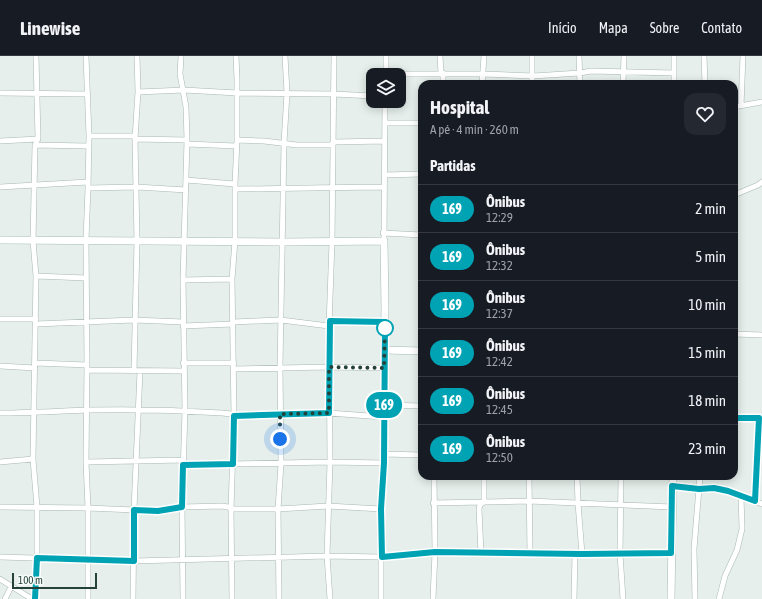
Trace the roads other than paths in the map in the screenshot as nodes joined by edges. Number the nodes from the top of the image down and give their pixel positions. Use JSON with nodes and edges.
{"nodes":[{"id":1,"x":36,"y":56,"type":"edge"},
{"id":2,"x":86,"y":56,"type":"edge"},
{"id":3,"x":137,"y":56,"type":"edge"},
{"id":4,"x":181,"y":56,"type":"edge"},
{"id":5,"x":236,"y":56,"type":"edge"},
{"id":6,"x":285,"y":56,"type":"edge"},
{"id":7,"x":334,"y":56,"type":"edge"},
{"id":8,"x":386,"y":56,"type":"edge"},
{"id":9,"x":440,"y":56,"type":"edge"},
{"id":10,"x":484,"y":56,"type":"edge"},
{"id":11,"x":532,"y":56,"type":"edge"},
{"id":12,"x":579,"y":56,"type":"edge"},
{"id":13,"x":624,"y":56,"type":"edge"},
{"id":14,"x":674,"y":56,"type":"edge"},
{"id":15,"x":704,"y":56,"type":"edge"},
{"id":16,"x":743,"y":56,"type":"edge"},
{"id":17,"x":386,"y":68,"type":"edge"},
{"id":18,"x":623,"y":72,"type":"junction"},
{"id":19,"x":442,"y":73,"type":"junction"},
{"id":20,"x":674,"y":73,"type":"junction"},
{"id":21,"x":406,"y":74,"type":"edge"},
{"id":22,"x":483,"y":74,"type":"junction"},
{"id":23,"x":580,"y":74,"type":"junction"},
{"id":24,"x":533,"y":76,"type":"junction"},
{"id":25,"x":443,"y":80,"type":"edge"},
{"id":26,"x":482,"y":80,"type":"edge"},
{"id":27,"x":532,"y":80,"type":"edge"},
{"id":28,"x":580,"y":80,"type":"edge"},
{"id":29,"x":623,"y":80,"type":"edge"},
{"id":30,"x":674,"y":80,"type":"edge"},
{"id":31,"x":705,"y":80,"type":"edge"},
{"id":32,"x":184,"y":90,"type":"junction"},
{"id":33,"x":138,"y":92,"type":"junction"},
{"id":34,"x":0,"y":93,"type":"edge"},
{"id":35,"x":36,"y":93,"type":"junction"},
{"id":36,"x":237,"y":93,"type":"junction"},
{"id":37,"x":287,"y":93,"type":"junction"},
{"id":38,"x":87,"y":94,"type":"junction"},
{"id":39,"x":334,"y":94,"type":"junction"},
{"id":40,"x":366,"y":96,"type":"edge"},
{"id":41,"x":762,"y":102,"type":"edge"},
{"id":42,"x":738,"y":106,"type":"edge"},
{"id":43,"x":741,"y":106,"type":"junction"},
{"id":44,"x":385,"y":108,"type":"edge"},
{"id":45,"x":385,"y":123,"type":"junction"},
{"id":46,"x":418,"y":123,"type":"edge"},
{"id":47,"x":88,"y":136,"type":"junction"},
{"id":48,"x":135,"y":138,"type":"junction"},
{"id":49,"x":38,"y":139,"type":"junction"},
{"id":50,"x":0,"y":141,"type":"edge"},
{"id":51,"x":385,"y":141,"type":"junction"},
{"id":52,"x":187,"y":142,"type":"junction"},
{"id":53,"x":333,"y":142,"type":"junction"},
{"id":54,"x":236,"y":143,"type":"junction"},
{"id":55,"x":284,"y":143,"type":"junction"},
{"id":56,"x":35,"y":145,"type":"junction"},
{"id":57,"x":88,"y":146,"type":"junction"},
{"id":58,"x":418,"y":174,"type":"edge"},
{"id":59,"x":385,"y":175,"type":"junction"},
{"id":60,"x":186,"y":180,"type":"junction"},
{"id":61,"x":88,"y":182,"type":"junction"},
{"id":62,"x":762,"y":182,"type":"edge"},
{"id":63,"x":35,"y":186,"type":"junction"},
{"id":64,"x":332,"y":186,"type":"junction"},
{"id":65,"x":0,"y":187,"type":"edge"},
{"id":66,"x":136,"y":187,"type":"junction"},
{"id":67,"x":235,"y":187,"type":"junction"},
{"id":68,"x":384,"y":187,"type":"junction"},
{"id":69,"x":88,"y":188,"type":"junction"},
{"id":70,"x":284,"y":189,"type":"junction"},
{"id":71,"x":186,"y":190,"type":"junction"},
{"id":72,"x":738,"y":193,"type":"edge"},
{"id":73,"x":383,"y":233,"type":"junction"},
{"id":74,"x":418,"y":235,"type":"edge"},
{"id":75,"x":0,"y":240,"type":"edge"},
{"id":76,"x":86,"y":240,"type":"junction"},
{"id":77,"x":33,"y":241,"type":"junction"},
{"id":78,"x":136,"y":241,"type":"junction"},
{"id":79,"x":184,"y":241,"type":"junction"},
{"id":80,"x":235,"y":241,"type":"junction"},
{"id":81,"x":384,"y":241,"type":"junction"},
{"id":82,"x":283,"y":242,"type":"junction"},
{"id":83,"x":332,"y":242,"type":"junction"},
{"id":84,"x":36,"y":276,"type":"junction"},
{"id":85,"x":86,"y":278,"type":"junction"},
{"id":86,"x":232,"y":279,"type":"junction"},
{"id":87,"x":183,"y":280,"type":"junction"},
{"id":88,"x":0,"y":319,"type":"edge"},
{"id":89,"x":134,"y":320,"type":"junction"},
{"id":90,"x":281,"y":320,"type":"junction"},
{"id":91,"x":36,"y":321,"type":"junction"},
{"id":92,"x":86,"y":322,"type":"junction"},
{"id":93,"x":385,"y":322,"type":"junction"},
{"id":94,"x":233,"y":323,"type":"junction"},
{"id":95,"x":329,"y":323,"type":"junction"},
{"id":96,"x":183,"y":324,"type":"junction"},
{"id":97,"x":738,"y":334,"type":"edge"},
{"id":98,"x":762,"y":335,"type":"edge"},
{"id":99,"x":384,"y":350,"type":"junction"},
{"id":100,"x":418,"y":351,"type":"edge"},
{"id":101,"x":183,"y":363,"type":"junction"},
{"id":102,"x":0,"y":366,"type":"edge"},
{"id":103,"x":35,"y":366,"type":"junction"},
{"id":104,"x":234,"y":366,"type":"junction"},
{"id":105,"x":87,"y":367,"type":"junction"},
{"id":106,"x":329,"y":367,"type":"junction"},
{"id":107,"x":280,"y":368,"type":"junction"},
{"id":108,"x":384,"y":368,"type":"junction"},
{"id":109,"x":137,"y":371,"type":"junction"},
{"id":110,"x":184,"y":371,"type":"junction"},
{"id":111,"x":384,"y":405,"type":"junction"},
{"id":112,"x":418,"y":406,"type":"edge"},
{"id":113,"x":138,"y":409,"type":"junction"},
{"id":114,"x":87,"y":410,"type":"junction"},
{"id":115,"x":185,"y":411,"type":"junction"},
{"id":116,"x":0,"y":413,"type":"edge"},
{"id":117,"x":34,"y":413,"type":"junction"},
{"id":118,"x":329,"y":413,"type":"junction"},
{"id":119,"x":280,"y":414,"type":"junction"},
{"id":120,"x":234,"y":416,"type":"junction"},
{"id":121,"x":383,"y":417,"type":"junction"},
{"id":122,"x":738,"y":418,"type":"edge"},
{"id":123,"x":761,"y":418,"type":"edge"},
{"id":124,"x":384,"y":454,"type":"junction"},
{"id":125,"x":418,"y":455,"type":"edge"},
{"id":126,"x":33,"y":459,"type":"junction"},
{"id":127,"x":136,"y":461,"type":"junction"},
{"id":128,"x":0,"y":462,"type":"edge"},
{"id":129,"x":86,"y":462,"type":"junction"},
{"id":130,"x":183,"y":462,"type":"junction"},
{"id":131,"x":330,"y":462,"type":"junction"},
{"id":132,"x":384,"y":463,"type":"junction"},
{"id":133,"x":233,"y":464,"type":"junction"},
{"id":134,"x":281,"y":464,"type":"junction"},
{"id":135,"x":434,"y":480,"type":"edge"},
{"id":136,"x":484,"y":480,"type":"edge"},
{"id":137,"x":529,"y":480,"type":"edge"},
{"id":138,"x":577,"y":480,"type":"edge"},
{"id":139,"x":621,"y":480,"type":"edge"},
{"id":140,"x":672,"y":480,"type":"edge"},
{"id":141,"x":700,"y":480,"type":"edge"},
{"id":142,"x":672,"y":486,"type":"junction"},
{"id":143,"x":699,"y":489,"type":"junction"},
{"id":144,"x":741,"y":496,"type":"junction"},
{"id":145,"x":529,"y":501,"type":"junction"},
{"id":146,"x":755,"y":501,"type":"junction"},
{"id":147,"x":484,"y":502,"type":"junction"},
{"id":148,"x":434,"y":503,"type":"junction"},
{"id":149,"x":578,"y":503,"type":"junction"},
{"id":150,"x":762,"y":504,"type":"edge"},
{"id":151,"x":621,"y":505,"type":"junction"},
{"id":152,"x":328,"y":506,"type":"junction"},
{"id":153,"x":0,"y":507,"type":"edge"},
{"id":154,"x":37,"y":507,"type":"junction"},
{"id":155,"x":182,"y":507,"type":"junction"},
{"id":156,"x":672,"y":507,"type":"junction"},
{"id":157,"x":88,"y":508,"type":"junction"},
{"id":158,"x":231,"y":509,"type":"junction"},
{"id":159,"x":278,"y":509,"type":"junction"},
{"id":160,"x":381,"y":509,"type":"junction"},
{"id":161,"x":134,"y":510,"type":"junction"},
{"id":162,"x":435,"y":552,"type":"junction"},
{"id":163,"x":481,"y":553,"type":"junction"},
{"id":164,"x":671,"y":553,"type":"junction"},
{"id":165,"x":530,"y":554,"type":"junction"},
{"id":166,"x":575,"y":554,"type":"junction"},
{"id":167,"x":582,"y":554,"type":"junction"},
{"id":168,"x":620,"y":554,"type":"junction"},
{"id":169,"x":327,"y":556,"type":"junction"},
{"id":170,"x":0,"y":557,"type":"edge"},
{"id":171,"x":279,"y":557,"type":"junction"},
{"id":172,"x":382,"y":557,"type":"junction"},
{"id":173,"x":37,"y":558,"type":"junction"},
{"id":174,"x":231,"y":559,"type":"junction"},
{"id":175,"x":88,"y":560,"type":"junction"},
{"id":176,"x":182,"y":560,"type":"junction"},
{"id":177,"x":134,"y":561,"type":"junction"},
{"id":178,"x":0,"y":579,"type":"edge"},
{"id":179,"x":11,"y":587,"type":"junction"},
{"id":180,"x":5,"y":599,"type":"edge"},
{"id":181,"x":33,"y":599,"type":"edge"},
{"id":182,"x":88,"y":599,"type":"edge"},
{"id":183,"x":133,"y":599,"type":"edge"},
{"id":184,"x":183,"y":599,"type":"edge"},
{"id":185,"x":232,"y":599,"type":"edge"},
{"id":186,"x":279,"y":599,"type":"edge"},
{"id":187,"x":330,"y":599,"type":"edge"},
{"id":188,"x":381,"y":599,"type":"edge"},
{"id":189,"x":433,"y":599,"type":"edge"},
{"id":190,"x":574,"y":599,"type":"edge"},
{"id":191,"x":623,"y":599,"type":"edge"},
{"id":192,"x":671,"y":599,"type":"edge"},
{"id":193,"x":695,"y":599,"type":"edge"},
{"id":194,"x":719,"y":599,"type":"edge"}],
"edges":[{"from":1,"to":35,"type":"street"},
{"from":2,"to":38,"type":"street"},
{"from":3,"to":33,"type":"street"},
{"from":4,"to":32,"type":"street"},
{"from":5,"to":36,"type":"street"},
{"from":6,"to":37,"type":"street"},
{"from":7,"to":39,"type":"street"},
{"from":8,"to":17,"type":"street"},
{"from":9,"to":19,"type":"street"},
{"from":10,"to":22,"type":"street"},
{"from":11,"to":24,"type":"street"},
{"from":12,"to":23,"type":"street"},
{"from":13,"to":18,"type":"street"},
{"from":14,"to":20,"type":"street"},
{"from":15,"to":31,"type":"street"},
{"from":16,"to":43,"type":"street"},
{"from":18,"to":20,"type":"street"},
{"from":18,"to":23,"type":"street"},
{"from":18,"to":29,"type":"street"},
{"from":19,"to":21,"type":"street"},
{"from":19,"to":22,"type":"street"},
{"from":19,"to":25,"type":"street"},
{"from":20,"to":30,"type":"street"},
{"from":22,"to":24,"type":"street"},
{"from":22,"to":26,"type":"street"},
{"from":23,"to":24,"type":"street"},
{"from":23,"to":28,"type":"street"},
{"from":24,"to":27,"type":"street"},
{"from":32,"to":33,"type":"street"},
{"from":32,"to":36,"type":"street"},
{"from":32,"to":52,"type":"street"},
{"from":33,"to":48,"type":"street"},
{"from":34,"to":35,"type":"street"},
{"from":35,"to":38,"type":"street"},
{"from":35,"to":49,"type":"street"},
{"from":36,"to":37,"type":"street"},
{"from":36,"to":54,"type":"street"},
{"from":37,"to":39,"type":"street"},
{"from":37,"to":55,"type":"street"},
{"from":38,"to":47,"type":"street"},
{"from":39,"to":40,"type":"street"},
{"from":39,"to":53,"type":"street"},
{"from":41,"to":43,"type":"street"},
{"from":42,"to":43,"type":"street"},
{"from":44,"to":45,"type":"street"},
{"from":45,"to":46,"type":"street"},
{"from":45,"to":51,"type":"street"},
{"from":47,"to":48,"type":"street"},
{"from":47,"to":57,"type":"street"},
{"from":48,"to":52,"type":"street"},
{"from":48,"to":66,"type":"street"},
{"from":49,"to":50,"type":"street"},
{"from":49,"to":56,"type":"street"},
{"from":51,"to":53,"type":"street"},
{"from":51,"to":59,"type":"street"},
{"from":52,"to":54,"type":"street"},
{"from":52,"to":60,"type":"street"},
{"from":53,"to":55,"type":"street"},
{"from":53,"to":64,"type":"street"},
{"from":54,"to":55,"type":"street"},
{"from":54,"to":67,"type":"street"},
{"from":55,"to":70,"type":"street"},
{"from":56,"to":57,"type":"street"},
{"from":56,"to":63,"type":"street"},
{"from":57,"to":61,"type":"street"},
{"from":58,"to":59,"type":"street"},
{"from":59,"to":68,"type":"street"},
{"from":60,"to":67,"type":"street"},
{"from":60,"to":71,"type":"street"},
{"from":61,"to":63,"type":"street"},
{"from":61,"to":69,"type":"street"},
{"from":62,"to":72,"type":"street"},
{"from":63,"to":65,"type":"street"},
{"from":63,"to":77,"type":"street"},
{"from":64,"to":68,"type":"street"},
{"from":64,"to":70,"type":"street"},
{"from":64,"to":83,"type":"street"},
{"from":66,"to":69,"type":"street"},
{"from":66,"to":71,"type":"street"},
{"from":66,"to":78,"type":"street"},
{"from":67,"to":70,"type":"street"},
{"from":67,"to":80,"type":"street"},
{"from":68,"to":73,"type":"street"},
{"from":69,"to":76,"type":"street"},
{"from":70,"to":82,"type":"street"},
{"from":71,"to":79,"type":"street"},
{"from":73,"to":74,"type":"street"},
{"from":73,"to":81,"type":"street"},
{"from":75,"to":77,"type":"street"},
{"from":76,"to":77,"type":"street"},
{"from":76,"to":78,"type":"street"},
{"from":76,"to":85,"type":"street"},
{"from":77,"to":84,"type":"street"},
{"from":78,"to":79,"type":"street"},
{"from":78,"to":89,"type":"street"},
{"from":79,"to":80,"type":"street"},
{"from":79,"to":87,"type":"street"},
{"from":80,"to":82,"type":"street"},
{"from":80,"to":86,"type":"street"},
{"from":81,"to":83,"type":"street"},
{"from":81,"to":93,"type":"street"},
{"from":82,"to":83,"type":"street"},
{"from":82,"to":90,"type":"street"},
{"from":83,"to":95,"type":"street"},
{"from":84,"to":85,"type":"street"},
{"from":84,"to":91,"type":"street"},
{"from":85,"to":92,"type":"street"},
{"from":86,"to":87,"type":"street"},
{"from":86,"to":94,"type":"street"},
{"from":87,"to":96,"type":"street"},
{"from":88,"to":91,"type":"street"},
{"from":89,"to":92,"type":"street"},
{"from":89,"to":96,"type":"street"},
{"from":89,"to":109,"type":"street"},
{"from":90,"to":94,"type":"street"},
{"from":90,"to":95,"type":"street"},
{"from":90,"to":107,"type":"street"},
{"from":91,"to":92,"type":"street"},
{"from":91,"to":103,"type":"street"},
{"from":92,"to":105,"type":"street"},
{"from":93,"to":95,"type":"street"},
{"from":93,"to":99,"type":"street"},
{"from":94,"to":96,"type":"street"},
{"from":94,"to":104,"type":"street"},
{"from":95,"to":106,"type":"street"},
{"from":96,"to":101,"type":"street"},
{"from":97,"to":98,"type":"street"},
{"from":99,"to":100,"type":"street"},
{"from":99,"to":108,"type":"street"},
{"from":101,"to":104,"type":"street"},
{"from":101,"to":110,"type":"street"},
{"from":102,"to":103,"type":"street"},
{"from":103,"to":105,"type":"street"},
{"from":103,"to":117,"type":"street"},
{"from":104,"to":107,"type":"street"},
{"from":104,"to":120,"type":"street"},
{"from":105,"to":109,"type":"street"},
{"from":105,"to":114,"type":"street"},
{"from":106,"to":107,"type":"street"},
{"from":106,"to":108,"type":"street"},
{"from":106,"to":118,"type":"street"},
{"from":107,"to":119,"type":"street"},
{"from":108,"to":111,"type":"street"},
{"from":109,"to":110,"type":"street"},
{"from":109,"to":113,"type":"street"},
{"from":110,"to":115,"type":"street"},
{"from":111,"to":112,"type":"street"},
{"from":111,"to":121,"type":"street"},
{"from":113,"to":114,"type":"street"},
{"from":113,"to":115,"type":"street"},
{"from":113,"to":127,"type":"street"},
{"from":114,"to":117,"type":"street"},
{"from":114,"to":129,"type":"street"},
{"from":115,"to":120,"type":"street"},
{"from":115,"to":130,"type":"street"},
{"from":116,"to":117,"type":"street"},
{"from":117,"to":126,"type":"street"},
{"from":118,"to":119,"type":"street"},
{"from":118,"to":121,"type":"street"},
{"from":118,"to":131,"type":"street"},
{"from":119,"to":120,"type":"street"},
{"from":119,"to":134,"type":"street"},
{"from":120,"to":133,"type":"street"},
{"from":121,"to":124,"type":"street"},
{"from":122,"to":123,"type":"street"},
{"from":123,"to":146,"type":"street"},
{"from":124,"to":125,"type":"street"},
{"from":124,"to":132,"type":"street"},
{"from":126,"to":128,"type":"street"},
{"from":126,"to":154,"type":"street"},
{"from":127,"to":129,"type":"street"},
{"from":127,"to":130,"type":"street"},
{"from":127,"to":161,"type":"street"},
{"from":129,"to":157,"type":"street"},
{"from":130,"to":133,"type":"street"},
{"from":130,"to":155,"type":"street"},
{"from":131,"to":132,"type":"street"},
{"from":131,"to":134,"type":"street"},
{"from":131,"to":152,"type":"street"},
{"from":132,"to":160,"type":"street"},
{"from":133,"to":134,"type":"street"},
{"from":133,"to":158,"type":"street"},
{"from":134,"to":159,"type":"street"},
{"from":135,"to":148,"type":"street"},
{"from":136,"to":147,"type":"street"},
{"from":137,"to":145,"type":"street"},
{"from":138,"to":149,"type":"street"},
{"from":139,"to":151,"type":"street"},
{"from":140,"to":142,"type":"street"},
{"from":141,"to":143,"type":"street"},
{"from":142,"to":143,"type":"street"},
{"from":142,"to":156,"type":"street"},
{"from":143,"to":144,"type":"street"},
{"from":143,"to":193,"type":"street"},
{"from":144,"to":146,"type":"street"},
{"from":144,"to":194,"type":"street"},
{"from":145,"to":147,"type":"street"},
{"from":145,"to":149,"type":"street"},
{"from":145,"to":165,"type":"street"},
{"from":146,"to":150,"type":"street"},
{"from":147,"to":148,"type":"street"},
{"from":147,"to":163,"type":"street"},
{"from":148,"to":162,"type":"street"},
{"from":149,"to":151,"type":"street"},
{"from":149,"to":167,"type":"street"},
{"from":151,"to":156,"type":"street"},
{"from":151,"to":168,"type":"street"},
{"from":152,"to":159,"type":"street"},
{"from":152,"to":160,"type":"street"},
{"from":152,"to":169,"type":"street"},
{"from":153,"to":154,"type":"street"},
{"from":154,"to":157,"type":"street"},
{"from":154,"to":173,"type":"street"},
{"from":155,"to":158,"type":"street"},
{"from":155,"to":161,"type":"street"},
{"from":155,"to":176,"type":"street"},
{"from":156,"to":164,"type":"street"},
{"from":157,"to":161,"type":"street"},
{"from":157,"to":175,"type":"street"},
{"from":158,"to":159,"type":"street"},
{"from":158,"to":174,"type":"street"},
{"from":159,"to":171,"type":"street"},
{"from":160,"to":172,"type":"street"},
{"from":161,"to":177,"type":"street"},
{"from":162,"to":163,"type":"street"},
{"from":162,"to":172,"type":"street"},
{"from":162,"to":189,"type":"street"},
{"from":163,"to":165,"type":"street"},
{"from":164,"to":168,"type":"street"},
{"from":164,"to":192,"type":"street"},
{"from":165,"to":166,"type":"street"},
{"from":166,"to":167,"type":"street"},
{"from":166,"to":190,"type":"street"},
{"from":167,"to":168,"type":"street"},
{"from":168,"to":191,"type":"street"},
{"from":169,"to":171,"type":"street"},
{"from":169,"to":172,"type":"street"},
{"from":169,"to":187,"type":"street"},
{"from":170,"to":173,"type":"street"},
{"from":171,"to":174,"type":"street"},
{"from":171,"to":186,"type":"street"},
{"from":172,"to":188,"type":"street"},
{"from":173,"to":175,"type":"street"},
{"from":173,"to":181,"type":"street"},
{"from":174,"to":176,"type":"street"},
{"from":174,"to":185,"type":"street"},
{"from":175,"to":177,"type":"street"},
{"from":175,"to":182,"type":"street"},
{"from":176,"to":177,"type":"street"},
{"from":176,"to":184,"type":"street"},
{"from":177,"to":183,"type":"street"},
{"from":178,"to":179,"type":"street"},
{"from":179,"to":180,"type":"street"},
{"from":179,"to":181,"type":"street"}]}
